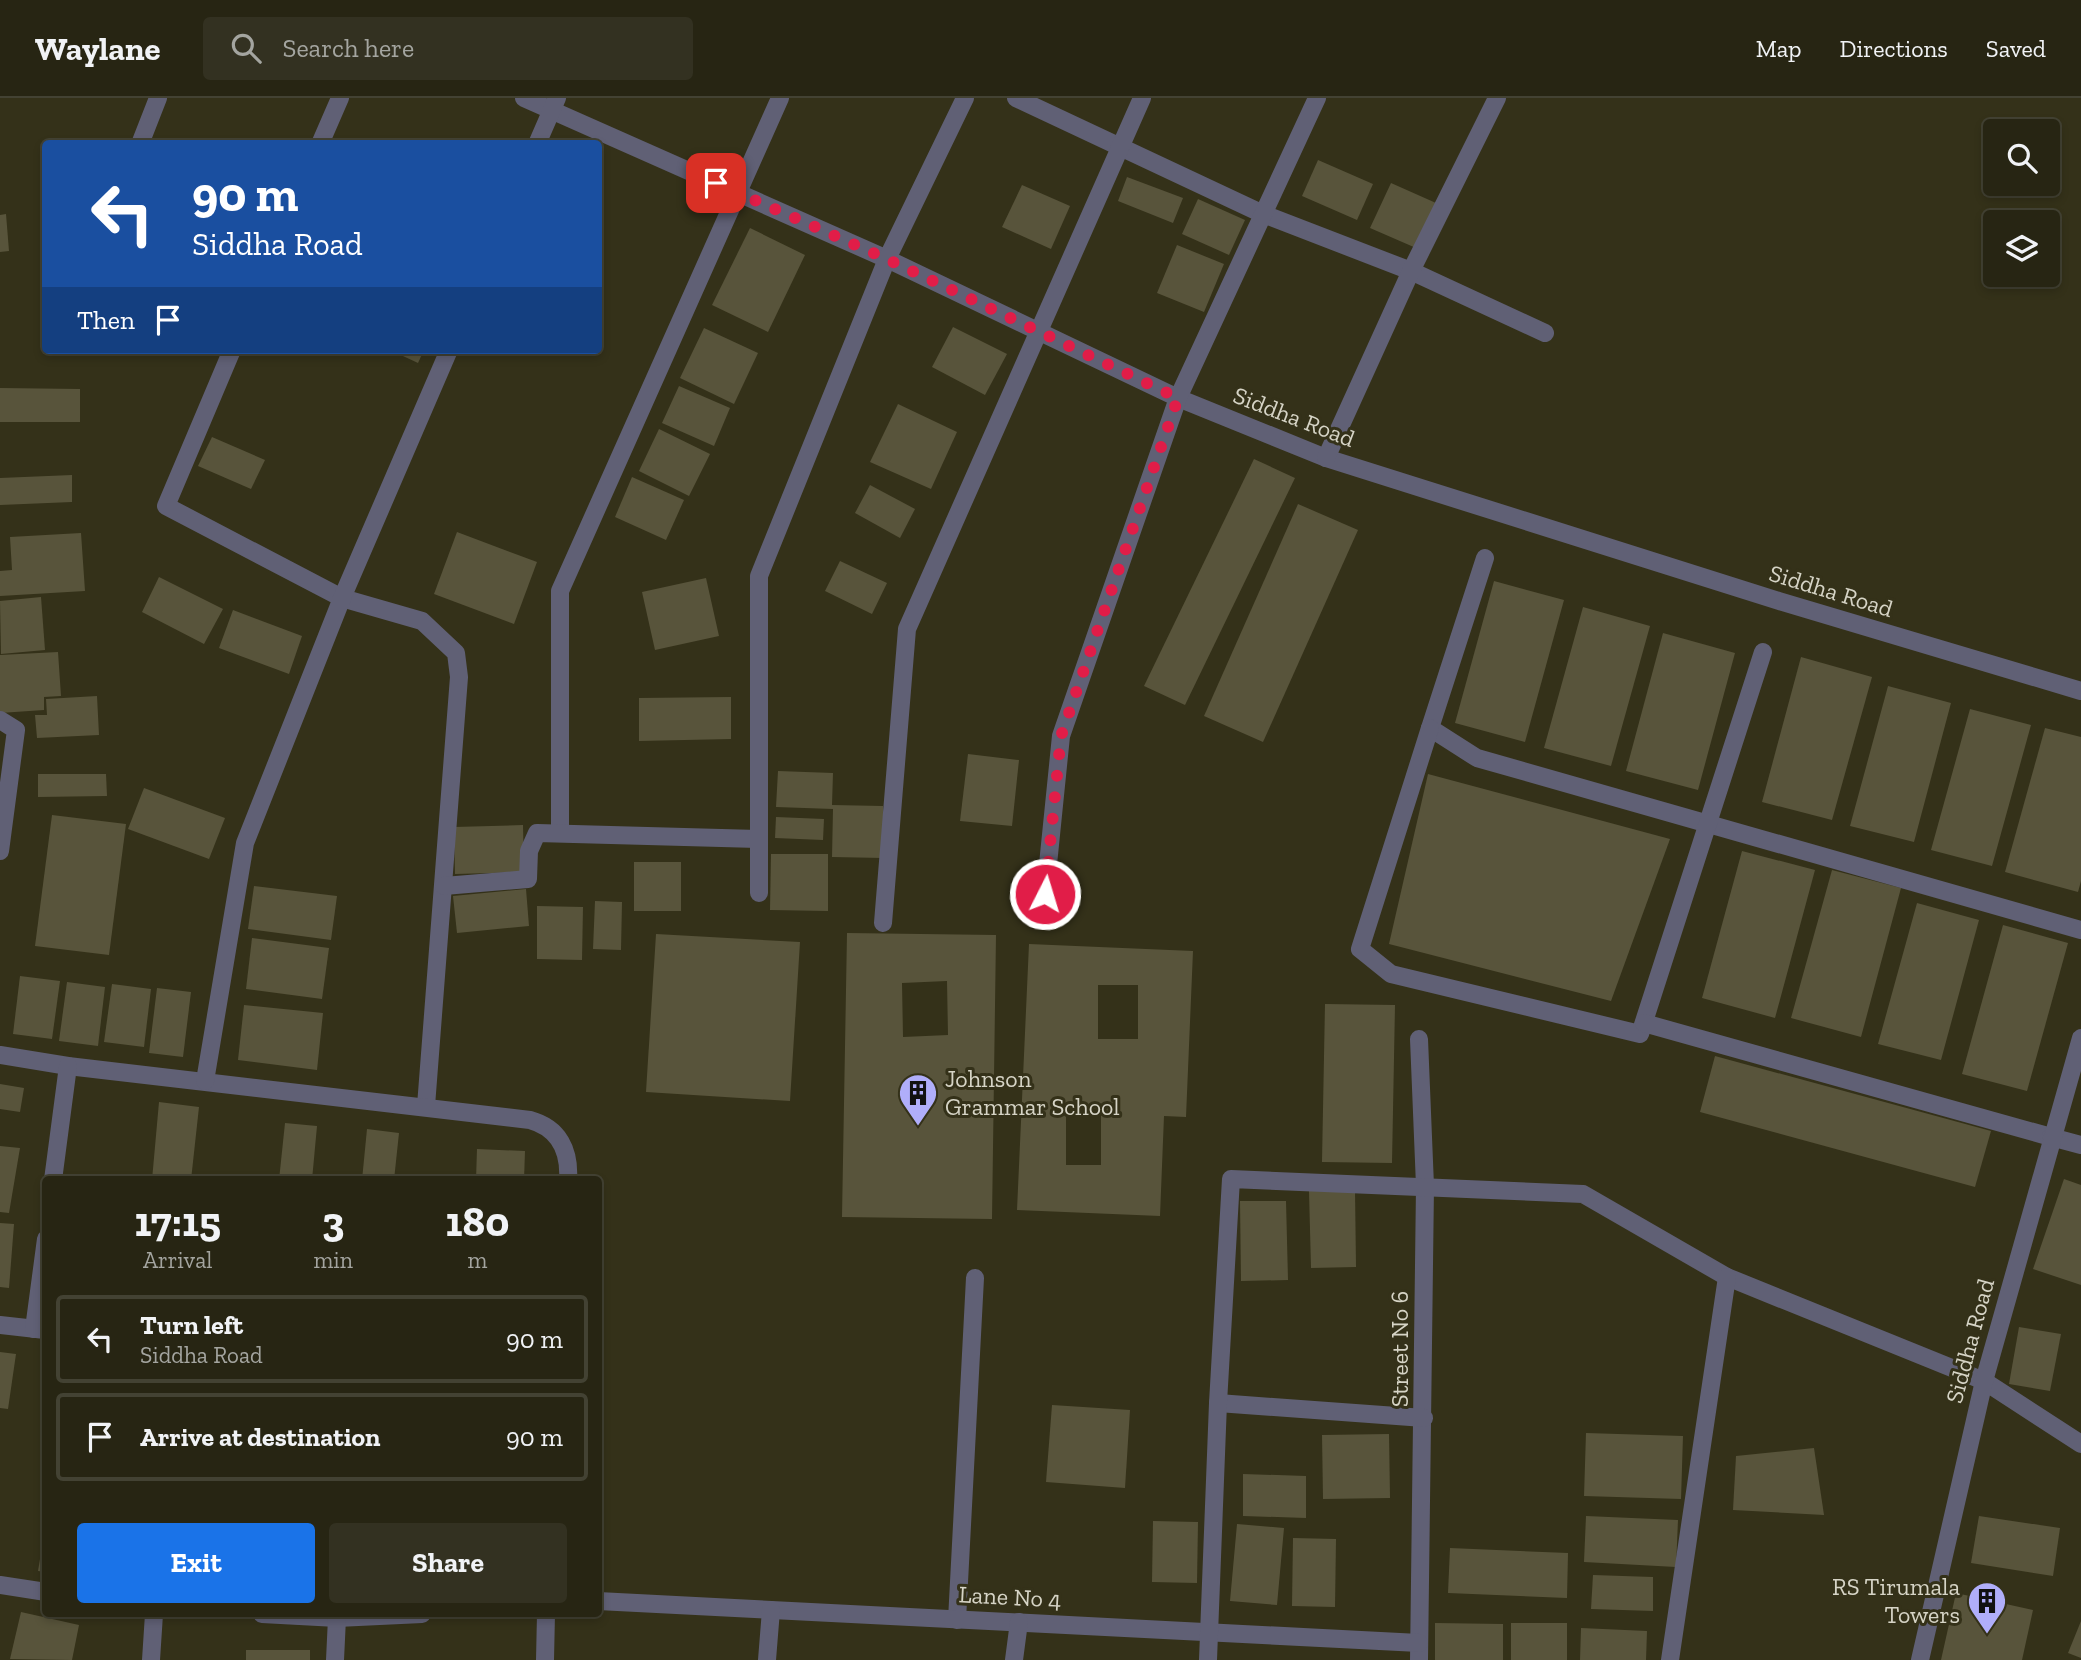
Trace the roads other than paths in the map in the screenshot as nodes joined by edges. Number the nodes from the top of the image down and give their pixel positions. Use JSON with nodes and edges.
{"nodes":[{"id":1,"x":158,"y":98,"type":"edge"},
{"id":2,"x":340,"y":98,"type":"edge"},
{"id":3,"x":524,"y":98,"type":"edge"},
{"id":4,"x":780,"y":98,"type":"edge"},
{"id":5,"x":965,"y":98,"type":"edge"},
{"id":6,"x":1016,"y":98,"type":"edge"},
{"id":7,"x":1142,"y":98,"type":"edge"},
{"id":8,"x":1317,"y":98,"type":"edge"},
{"id":9,"x":1497,"y":98,"type":"edge"},
{"id":10,"x":554,"y":104,"type":"edge"},
{"id":11,"x":142,"y":140,"type":"edge"},
{"id":12,"x":322,"y":140,"type":"edge"},
{"id":13,"x":539,"y":140,"type":"edge"},
{"id":14,"x":1119,"y":149,"type":"junction"},
{"id":15,"x":739,"y":193,"type":"junction"},
{"id":16,"x":1263,"y":214,"type":"junction"},
{"id":17,"x":887,"y":259,"type":"junction"},
{"id":18,"x":1411,"y":271,"type":"junction"},
{"id":19,"x":1037,"y":333,"type":"junction"},
{"id":20,"x":1545,"y":333,"type":"dead end"},
{"id":21,"x":230,"y":354,"type":"edge"},
{"id":22,"x":447,"y":354,"type":"edge"},
{"id":23,"x":1178,"y":398,"type":"junction"},
{"id":24,"x":1326,"y":458,"type":"junction"},
{"id":25,"x":1485,"y":558,"type":"dead end"},
{"id":26,"x":342,"y":598,"type":"junction"},
{"id":27,"x":1763,"y":652,"type":"dead end"},
{"id":28,"x":2081,"y":691,"type":"edge"},
{"id":29,"x":0,"y":720,"type":"edge"},
{"id":30,"x":1430,"y":728,"type":"junction"},
{"id":31,"x":1708,"y":824,"type":"junction"},
{"id":32,"x":559,"y":832,"type":"junction"},
{"id":33,"x":758,"y":839,"type":"junction"},
{"id":34,"x":0,"y":850,"type":"edge"},
{"id":35,"x":444,"y":886,"type":"junction"},
{"id":36,"x":759,"y":893,"type":"dead end"},
{"id":37,"x":1045,"y":894,"type":"dead end"},
{"id":38,"x":883,"y":923,"type":"dead end"},
{"id":39,"x":2081,"y":930,"type":"edge"},
{"id":40,"x":1644,"y":1023,"type":"junction"},
{"id":41,"x":2081,"y":1038,"type":"edge"},
{"id":42,"x":1419,"y":1039,"type":"dead end"},
{"id":43,"x":0,"y":1055,"type":"edge"},
{"id":44,"x":68,"y":1066,"type":"junction"},
{"id":45,"x":205,"y":1081,"type":"junction"},
{"id":46,"x":426,"y":1106,"type":"junction"},
{"id":47,"x":2051,"y":1137,"type":"junction"},
{"id":48,"x":2081,"y":1145,"type":"edge"},
{"id":49,"x":54,"y":1176,"type":"edge"},
{"id":50,"x":568,"y":1176,"type":"edge"},
{"id":51,"x":1425,"y":1186,"type":"junction"},
{"id":52,"x":1727,"y":1277,"type":"junction"},
{"id":53,"x":975,"y":1278,"type":"dead end"},
{"id":54,"x":42,"y":1300,"type":"edge"},
{"id":55,"x":0,"y":1325,"type":"edge"},
{"id":56,"x":40,"y":1330,"type":"edge"},
{"id":57,"x":1984,"y":1381,"type":"junction"},
{"id":58,"x":1218,"y":1403,"type":"junction"},
{"id":59,"x":1424,"y":1418,"type":"junction"},
{"id":60,"x":2081,"y":1444,"type":"edge"},
{"id":61,"x":0,"y":1585,"type":"edge"},
{"id":62,"x":42,"y":1591,"type":"edge"},
{"id":63,"x":602,"y":1601,"type":"edge"},
{"id":64,"x":771,"y":1610,"type":"junction"},
{"id":65,"x":154,"y":1617,"type":"edge"},
{"id":66,"x":318,"y":1617,"type":"edge"},
{"id":67,"x":358,"y":1617,"type":"edge"},
{"id":68,"x":546,"y":1617,"type":"edge"},
{"id":69,"x":337,"y":1618,"type":"junction"},
{"id":70,"x":957,"y":1620,"type":"junction"},
{"id":71,"x":1019,"y":1622,"type":"junction"},
{"id":72,"x":1211,"y":1632,"type":"junction"},
{"id":73,"x":1419,"y":1651,"type":"edge"},
{"id":74,"x":151,"y":1660,"type":"edge"},
{"id":75,"x":335,"y":1660,"type":"edge"},
{"id":76,"x":545,"y":1660,"type":"edge"},
{"id":77,"x":767,"y":1660,"type":"edge"},
{"id":78,"x":1014,"y":1660,"type":"edge"},
{"id":79,"x":1208,"y":1660,"type":"edge"},
{"id":80,"x":1670,"y":1660,"type":"edge"},
{"id":81,"x":1920,"y":1660,"type":"edge"}],
"edges":[{"from":1,"to":11,"type":"street"},
{"from":2,"to":12,"type":"street"},
{"from":3,"to":10,"type":"street","name":"Siddha Road"},
{"from":4,"to":15,"type":"street"},
{"from":5,"to":17,"type":"street"},
{"from":6,"to":14,"type":"street"},
{"from":7,"to":14,"type":"street"},
{"from":8,"to":16,"type":"street"},
{"from":9,"to":18,"type":"street"},
{"from":10,"to":13,"type":"street"},
{"from":10,"to":15,"type":"street","name":"Siddha Road"},
{"from":14,"to":16,"type":"street"},
{"from":14,"to":19,"type":"street"},
{"from":15,"to":17,"type":"street","name":"Siddha Road"},
{"from":15,"to":32,"type":"street"},
{"from":16,"to":18,"type":"street"},
{"from":16,"to":23,"type":"street"},
{"from":17,"to":19,"type":"street","name":"Siddha Road"},
{"from":17,"to":33,"type":"street"},
{"from":18,"to":20,"type":"street"},
{"from":18,"to":24,"type":"street"},
{"from":19,"to":23,"type":"street","name":"Siddha Road"},
{"from":19,"to":38,"type":"street"},
{"from":21,"to":26,"type":"street"},
{"from":22,"to":26,"type":"street"},
{"from":23,"to":24,"type":"street","name":"Siddha Road"},
{"from":23,"to":37,"type":"street"},
{"from":24,"to":28,"type":"street","name":"Siddha Road"},
{"from":25,"to":30,"type":"street"},
{"from":26,"to":35,"type":"street"},
{"from":26,"to":45,"type":"street"},
{"from":27,"to":31,"type":"street"},
{"from":29,"to":34,"type":"street"},
{"from":30,"to":31,"type":"street"},
{"from":30,"to":40,"type":"street"},
{"from":31,"to":39,"type":"street"},
{"from":31,"to":40,"type":"street"},
{"from":32,"to":33,"type":"street"},
{"from":32,"to":35,"type":"street"},
{"from":33,"to":36,"type":"street"},
{"from":35,"to":46,"type":"street"},
{"from":40,"to":47,"type":"street"},
{"from":41,"to":47,"type":"street","name":"Siddha Road"},
{"from":42,"to":51,"type":"street","name":"Street No 6"},
{"from":43,"to":44,"type":"street"},
{"from":44,"to":45,"type":"street"},
{"from":44,"to":49,"type":"street"},
{"from":45,"to":46,"type":"street"},
{"from":46,"to":50,"type":"street"},
{"from":47,"to":48,"type":"street"},
{"from":47,"to":57,"type":"street","name":"Siddha Road"},
{"from":51,"to":52,"type":"street"},
{"from":51,"to":58,"type":"street"},
{"from":51,"to":59,"type":"street","name":"Street No 6"},
{"from":52,"to":57,"type":"street"},
{"from":52,"to":80,"type":"street"},
{"from":53,"to":70,"type":"street"},
{"from":54,"to":56,"type":"street"},
{"from":55,"to":56,"type":"street"},
{"from":57,"to":60,"type":"street"},
{"from":57,"to":81,"type":"street","name":"Siddha Road"},
{"from":58,"to":59,"type":"street"},
{"from":58,"to":72,"type":"street"},
{"from":59,"to":73,"type":"street","name":"Street No 6"},
{"from":61,"to":62,"type":"street"},
{"from":63,"to":64,"type":"street","name":"Lane No 4"},
{"from":64,"to":70,"type":"street","name":"Lane No 4"},
{"from":64,"to":77,"type":"street"},
{"from":65,"to":74,"type":"street"},
{"from":66,"to":69,"type":"street"},
{"from":67,"to":69,"type":"street"},
{"from":68,"to":76,"type":"street"},
{"from":69,"to":75,"type":"street"},
{"from":70,"to":71,"type":"street","name":"Lane No 4"},
{"from":71,"to":72,"type":"street","name":"Lane No 4"},
{"from":71,"to":78,"type":"street"},
{"from":72,"to":73,"type":"street","name":"Lane No 4"},
{"from":72,"to":79,"type":"street"}]}
